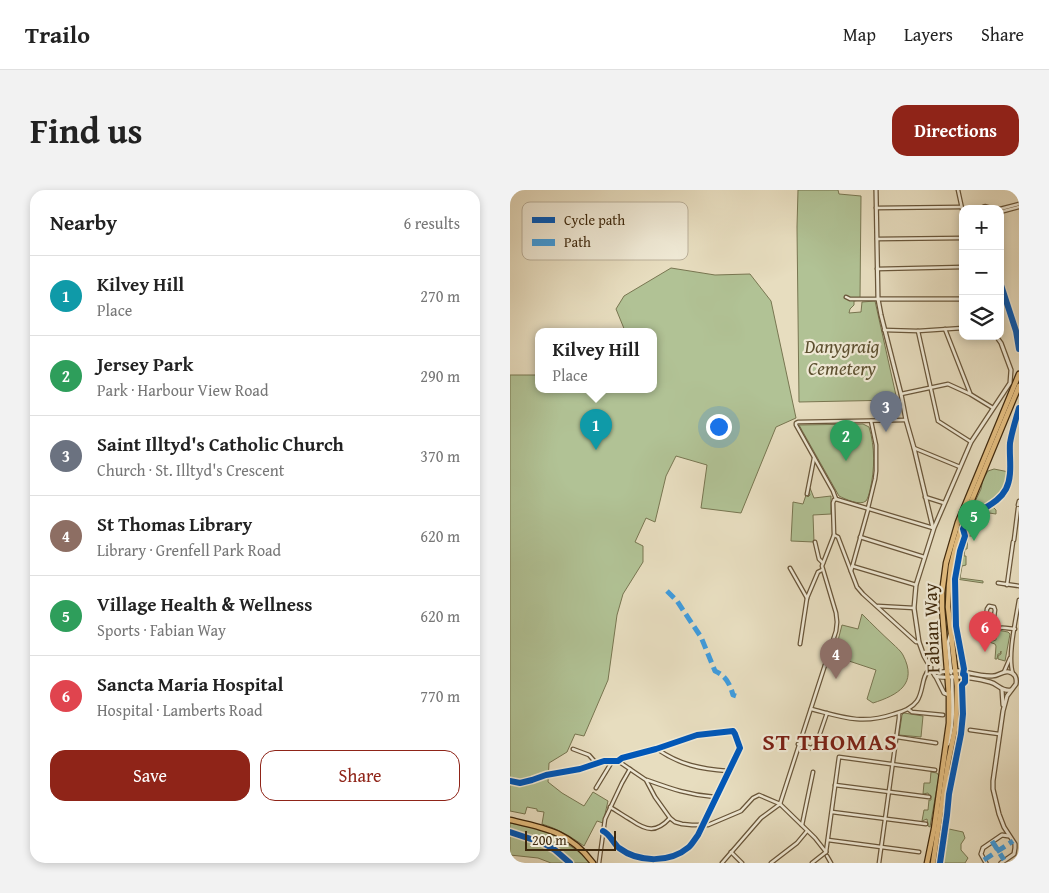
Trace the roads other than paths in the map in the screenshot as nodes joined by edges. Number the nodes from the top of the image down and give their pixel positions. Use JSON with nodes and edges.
{"nodes":[{"id":1,"x":876,"y":190,"type":"edge"},
{"id":2,"x":958,"y":190,"type":"edge"},
{"id":3,"x":961,"y":205,"type":"edge"},
{"id":4,"x":1019,"y":205,"type":"edge"},
{"id":5,"x":959,"y":207,"type":"edge"},
{"id":6,"x":876,"y":208,"type":"junction"},
{"id":7,"x":1004,"y":209,"type":"edge"},
{"id":8,"x":959,"y":238,"type":"edge"},
{"id":9,"x":877,"y":239,"type":"junction"},
{"id":10,"x":959,"y":267,"type":"edge"},
{"id":11,"x":877,"y":269,"type":"junction"},
{"id":12,"x":846,"y":297,"type":"dead end"},
{"id":13,"x":878,"y":299,"type":"junction"},
{"id":14,"x":959,"y":299,"type":"edge"},
{"id":15,"x":959,"y":328,"type":"edge"},
{"id":16,"x":945,"y":329,"type":"junction"},
{"id":17,"x":884,"y":330,"type":"junction"},
{"id":18,"x":918,"y":331,"type":"junction"},
{"id":19,"x":999,"y":340,"type":"edge"},
{"id":20,"x":1019,"y":374,"type":"edge"},
{"id":21,"x":1019,"y":386,"type":"edge"},
{"id":22,"x":931,"y":387,"type":"junction"},
{"id":23,"x":901,"y":394,"type":"junction"},
{"id":24,"x":970,"y":394,"type":"junction"},
{"id":25,"x":993,"y":408,"type":"junction"},
{"id":26,"x":906,"y":420,"type":"junction"},
{"id":27,"x":871,"y":421,"type":"junction"},
{"id":28,"x":971,"y":442,"type":"junction"},
{"id":29,"x":914,"y":448,"type":"junction"},
{"id":30,"x":814,"y":457,"type":"junction"},
{"id":31,"x":960,"y":467,"type":"junction"},
{"id":32,"x":807,"y":494,"type":"dead end"},
{"id":33,"x":925,"y":498,"type":"junction"},
{"id":34,"x":836,"y":499,"type":"junction"},
{"id":35,"x":1019,"y":501,"type":"edge"},
{"id":36,"x":944,"y":503,"type":"junction"},
{"id":37,"x":1018,"y":507,"type":"edge"},
{"id":38,"x":868,"y":508,"type":"junction"},
{"id":39,"x":934,"y":528,"type":"junction"},
{"id":40,"x":834,"y":535,"type":"junction"},
{"id":41,"x":860,"y":537,"type":"junction"},
{"id":42,"x":816,"y":542,"type":"dead end"},
{"id":43,"x":924,"y":557,"type":"junction"},
{"id":44,"x":822,"y":563,"type":"junction"},
{"id":45,"x":852,"y":566,"type":"junction"},
{"id":46,"x":790,"y":568,"type":"dead end"},
{"id":47,"x":822,"y":570,"type":"junction"},
{"id":48,"x":851,"y":571,"type":"junction"},
{"id":49,"x":998,"y":583,"type":"dead end"},
{"id":50,"x":916,"y":585,"type":"junction"},
{"id":51,"x":1007,"y":585,"type":"junction"},
{"id":52,"x":1019,"y":586,"type":"edge"},
{"id":53,"x":807,"y":598,"type":"junction"},
{"id":54,"x":1019,"y":600,"type":"edge"},
{"id":55,"x":877,"y":606,"type":"junction"},
{"id":56,"x":914,"y":608,"type":"junction"},
{"id":57,"x":993,"y":623,"type":"junction"},
{"id":58,"x":999,"y":628,"type":"junction"},
{"id":59,"x":1015,"y":629,"type":"junction"},
{"id":60,"x":992,"y":631,"type":"junction"},
{"id":61,"x":919,"y":642,"type":"junction"},
{"id":62,"x":800,"y":644,"type":"dead end"},
{"id":63,"x":1011,"y":656,"type":"junction"},
{"id":64,"x":931,"y":671,"type":"junction"},
{"id":65,"x":1004,"y":672,"type":"junction"},
{"id":66,"x":951,"y":674,"type":"junction"},
{"id":67,"x":1013,"y":674,"type":"junction"},
{"id":68,"x":999,"y":675,"type":"junction"},
{"id":69,"x":936,"y":677,"type":"junction"},
{"id":70,"x":998,"y":685,"type":"junction"},
{"id":71,"x":1002,"y":690,"type":"junction"},
{"id":72,"x":1011,"y":690,"type":"junction"},
{"id":73,"x":949,"y":695,"type":"junction"},
{"id":74,"x":908,"y":708,"type":"junction"},
{"id":75,"x":811,"y":709,"type":"junction"},
{"id":76,"x":1003,"y":711,"type":"junction"},
{"id":77,"x":827,"y":713,"type":"junction"},
{"id":78,"x":898,"y":713,"type":"junction"},
{"id":79,"x":943,"y":716,"type":"dead end"},
{"id":80,"x":970,"y":730,"type":"dead end"},
{"id":81,"x":999,"y":734,"type":"junction"},
{"id":82,"x":897,"y":737,"type":"junction"},
{"id":83,"x":936,"y":742,"type":"dead end"},
{"id":84,"x":798,"y":744,"type":"junction"},
{"id":85,"x":656,"y":749,"type":"junction"},
{"id":86,"x":573,"y":750,"type":"dead end"},
{"id":87,"x":946,"y":751,"type":"junction"},
{"id":88,"x":615,"y":760,"type":"junction"},
{"id":89,"x":596,"y":763,"type":"junction"},
{"id":90,"x":893,"y":764,"type":"junction"},
{"id":91,"x":630,"y":769,"type":"junction"},
{"id":92,"x":935,"y":770,"type":"dead end"},
{"id":93,"x":728,"y":771,"type":"junction"},
{"id":94,"x":813,"y":772,"type":"dead end"},
{"id":95,"x":646,"y":780,"type":"junction"},
{"id":96,"x":510,"y":781,"type":"edge"},
{"id":97,"x":836,"y":785,"type":"junction"},
{"id":98,"x":596,"y":788,"type":"dead end"},
{"id":99,"x":889,"y":792,"type":"junction"},
{"id":100,"x":715,"y":797,"type":"junction"},
{"id":101,"x":929,"y":797,"type":"dead end"},
{"id":102,"x":780,"y":804,"type":"junction"},
{"id":103,"x":610,"y":807,"type":"junction"},
{"id":104,"x":832,"y":812,"type":"junction"},
{"id":105,"x":670,"y":818,"type":"junction"},
{"id":106,"x":885,"y":819,"type":"junction"},
{"id":107,"x":510,"y":820,"type":"edge"},
{"id":108,"x":926,"y":824,"type":"dead end"},
{"id":109,"x":703,"y":825,"type":"junction"},
{"id":110,"x":802,"y":825,"type":"junction"},
{"id":111,"x":1004,"y":828,"type":"junction"},
{"id":112,"x":603,"y":831,"type":"junction"},
{"id":113,"x":808,"y":831,"type":"junction"},
{"id":114,"x":1002,"y":836,"type":"junction"},
{"id":115,"x":1010,"y":837,"type":"junction"},
{"id":116,"x":828,"y":840,"type":"junction"},
{"id":117,"x":1015,"y":844,"type":"junction"},
{"id":118,"x":881,"y":847,"type":"junction"},
{"id":119,"x":1019,"y":847,"type":"edge"},
{"id":120,"x":1019,"y":851,"type":"edge"},
{"id":121,"x":731,"y":852,"type":"junction"},
{"id":122,"x":826,"y":852,"type":"junction"},
{"id":123,"x":919,"y":852,"type":"dead end"},
{"id":124,"x":1014,"y":854,"type":"junction"},
{"id":125,"x":827,"y":856,"type":"dead end"},
{"id":126,"x":593,"y":863,"type":"edge"},
{"id":127,"x":598,"y":863,"type":"edge"},
{"id":128,"x":722,"y":863,"type":"edge"},
{"id":129,"x":742,"y":863,"type":"edge"},
{"id":130,"x":771,"y":863,"type":"edge"},
{"id":131,"x":812,"y":863,"type":"edge"},
{"id":132,"x":831,"y":863,"type":"edge"},
{"id":133,"x":879,"y":863,"type":"edge"},
{"id":134,"x":927,"y":863,"type":"edge"},
{"id":135,"x":933,"y":863,"type":"edge"},
{"id":136,"x":986,"y":863,"type":"edge"},
{"id":137,"x":1001,"y":863,"type":"edge"}],
"edges":[{"from":1,"to":6,"type":"street"},
{"from":2,"to":3,"type":"street"},
{"from":4,"to":7,"type":"street"},
{"from":5,"to":6,"type":"street"},
{"from":6,"to":9,"type":"street"},
{"from":8,"to":9,"type":"street"},
{"from":9,"to":11,"type":"street"},
{"from":10,"to":11,"type":"street"},
{"from":11,"to":13,"type":"street"},
{"from":12,"to":13,"type":"street"},
{"from":13,"to":14,"type":"street"},
{"from":13,"to":17,"type":"street"},
{"from":15,"to":16,"type":"street"},
{"from":16,"to":18,"type":"street"},
{"from":16,"to":24,"type":"street"},
{"from":17,"to":18,"type":"street"},
{"from":17,"to":23,"type":"street"},
{"from":18,"to":22,"type":"street"},
{"from":19,"to":25,"type":"street"},
{"from":20,"to":66,"type":"main road","name":"Fabian Way"},
{"from":21,"to":66,"type":"main road","name":"Fabian Way"},
{"from":22,"to":23,"type":"street"},
{"from":22,"to":24,"type":"street"},
{"from":22,"to":28,"type":"street"},
{"from":23,"to":26,"type":"street"},
{"from":24,"to":25,"type":"street"},
{"from":25,"to":28,"type":"street"},
{"from":26,"to":27,"type":"street"},
{"from":26,"to":29,"type":"street"},
{"from":27,"to":30,"type":"street"},
{"from":27,"to":38,"type":"street"},
{"from":28,"to":31,"type":"street"},
{"from":29,"to":31,"type":"street"},
{"from":29,"to":33,"type":"street"},
{"from":30,"to":32,"type":"street"},
{"from":30,"to":34,"type":"street"},
{"from":31,"to":36,"type":"street"},
{"from":33,"to":36,"type":"street"},
{"from":33,"to":39,"type":"street"},
{"from":34,"to":38,"type":"street"},
{"from":34,"to":40,"type":"street"},
{"from":35,"to":37,"type":"street"},
{"from":36,"to":39,"type":"street"},
{"from":37,"to":51,"type":"street"},
{"from":38,"to":39,"type":"street"},
{"from":38,"to":41,"type":"street"},
{"from":39,"to":43,"type":"street"},
{"from":40,"to":44,"type":"street"},
{"from":40,"to":48,"type":"street"},
{"from":41,"to":43,"type":"street"},
{"from":41,"to":45,"type":"street"},
{"from":42,"to":44,"type":"street"},
{"from":43,"to":50,"type":"street"},
{"from":44,"to":47,"type":"street"},
{"from":45,"to":48,"type":"street"},
{"from":45,"to":50,"type":"street"},
{"from":46,"to":53,"type":"street"},
{"from":47,"to":53,"type":"street"},
{"from":47,"to":75,"type":"street"},
{"from":48,"to":55,"type":"street"},
{"from":49,"to":51,"type":"street"},
{"from":50,"to":56,"type":"street"},
{"from":51,"to":52,"type":"street"},
{"from":53,"to":62,"type":"street"},
{"from":54,"to":59,"type":"street"},
{"from":55,"to":56,"type":"street"},
{"from":55,"to":61,"type":"street"},
{"from":56,"to":61,"type":"street"},
{"from":57,"to":58,"type":"street"},
{"from":57,"to":60,"type":"street"},
{"from":57,"to":60,"type":"street"},
{"from":58,"to":59,"type":"street"},
{"from":58,"to":60,"type":"street"},
{"from":59,"to":63,"type":"street"},
{"from":61,"to":64,"type":"street"},
{"from":63,"to":65,"type":"street"},
{"from":63,"to":67,"type":"street"},
{"from":64,"to":66,"type":"street"},
{"from":64,"to":69,"type":"street"},
{"from":64,"to":74,"type":"street"},
{"from":65,"to":67,"type":"street"},
{"from":65,"to":68,"type":"street"},
{"from":66,"to":68,"type":"street"},
{"from":66,"to":69,"type":"street"},
{"from":66,"to":70,"type":"street"},
{"from":66,"to":73,"type":"main road","name":"Fabian Way"},
{"from":66,"to":87,"type":"street"},
{"from":66,"to":135,"type":"main road","name":"Fabian Way"},
{"from":67,"to":72,"type":"street"},
{"from":68,"to":70,"type":"street"},
{"from":69,"to":73,"type":"street"},
{"from":70,"to":71,"type":"street"},
{"from":71,"to":72,"type":"street"},
{"from":71,"to":76,"type":"street"},
{"from":72,"to":76,"type":"street"},
{"from":73,"to":87,"type":"main road","name":"Fabian Way"},
{"from":74,"to":78,"type":"street"},
{"from":74,"to":79,"type":"street"},
{"from":75,"to":77,"type":"street"},
{"from":75,"to":84,"type":"street"},
{"from":76,"to":81,"type":"street"},
{"from":77,"to":78,"type":"street"},
{"from":77,"to":84,"type":"street"},
{"from":78,"to":82,"type":"street"},
{"from":80,"to":81,"type":"street"},
{"from":81,"to":111,"type":"street"},
{"from":82,"to":83,"type":"street"},
{"from":82,"to":90,"type":"street"},
{"from":84,"to":102,"type":"street"},
{"from":85,"to":88,"type":"street"},
{"from":85,"to":93,"type":"street"},
{"from":85,"to":93,"type":"street"},
{"from":86,"to":89,"type":"street"},
{"from":87,"to":134,"type":"main road","name":"Fabian Way"},
{"from":88,"to":89,"type":"street"},
{"from":88,"to":91,"type":"street"},
{"from":88,"to":98,"type":"street"},
{"from":89,"to":96,"type":"street"},
{"from":90,"to":92,"type":"street"},
{"from":90,"to":97,"type":"street"},
{"from":90,"to":99,"type":"street"},
{"from":91,"to":95,"type":"street"},
{"from":91,"to":103,"type":"street"},
{"from":93,"to":100,"type":"street"},
{"from":94,"to":110,"type":"street"},
{"from":95,"to":100,"type":"street"},
{"from":95,"to":105,"type":"street"},
{"from":97,"to":99,"type":"street"},
{"from":97,"to":104,"type":"street"},
{"from":99,"to":101,"type":"street"},
{"from":99,"to":106,"type":"street"},
{"from":100,"to":109,"type":"street"},
{"from":102,"to":109,"type":"street"},
{"from":102,"to":110,"type":"street"},
{"from":102,"to":121,"type":"street"},
{"from":103,"to":105,"type":"street"},
{"from":103,"to":112,"type":"street"},
{"from":104,"to":106,"type":"street"},
{"from":104,"to":116,"type":"street"},
{"from":105,"to":109,"type":"street"},
{"from":106,"to":108,"type":"street"},
{"from":106,"to":118,"type":"street"},
{"from":107,"to":126,"type":"main road"},
{"from":109,"to":112,"type":"street"},
{"from":110,"to":113,"type":"street"},
{"from":111,"to":114,"type":"street"},
{"from":111,"to":115,"type":"street"},
{"from":112,"to":127,"type":"street"},
{"from":113,"to":122,"type":"street"},
{"from":113,"to":130,"type":"street"},
{"from":114,"to":115,"type":"street"},
{"from":114,"to":136,"type":"street"},
{"from":115,"to":117,"type":"street"},
{"from":116,"to":118,"type":"street"},
{"from":116,"to":122,"type":"street"},
{"from":117,"to":119,"type":"street"},
{"from":117,"to":124,"type":"street"},
{"from":118,"to":123,"type":"street"},
{"from":118,"to":133,"type":"street"},
{"from":120,"to":124,"type":"street"},
{"from":121,"to":128,"type":"street"},
{"from":121,"to":129,"type":"street"},
{"from":122,"to":131,"type":"street"},
{"from":124,"to":137,"type":"street"},
{"from":125,"to":132,"type":"street"}]}
